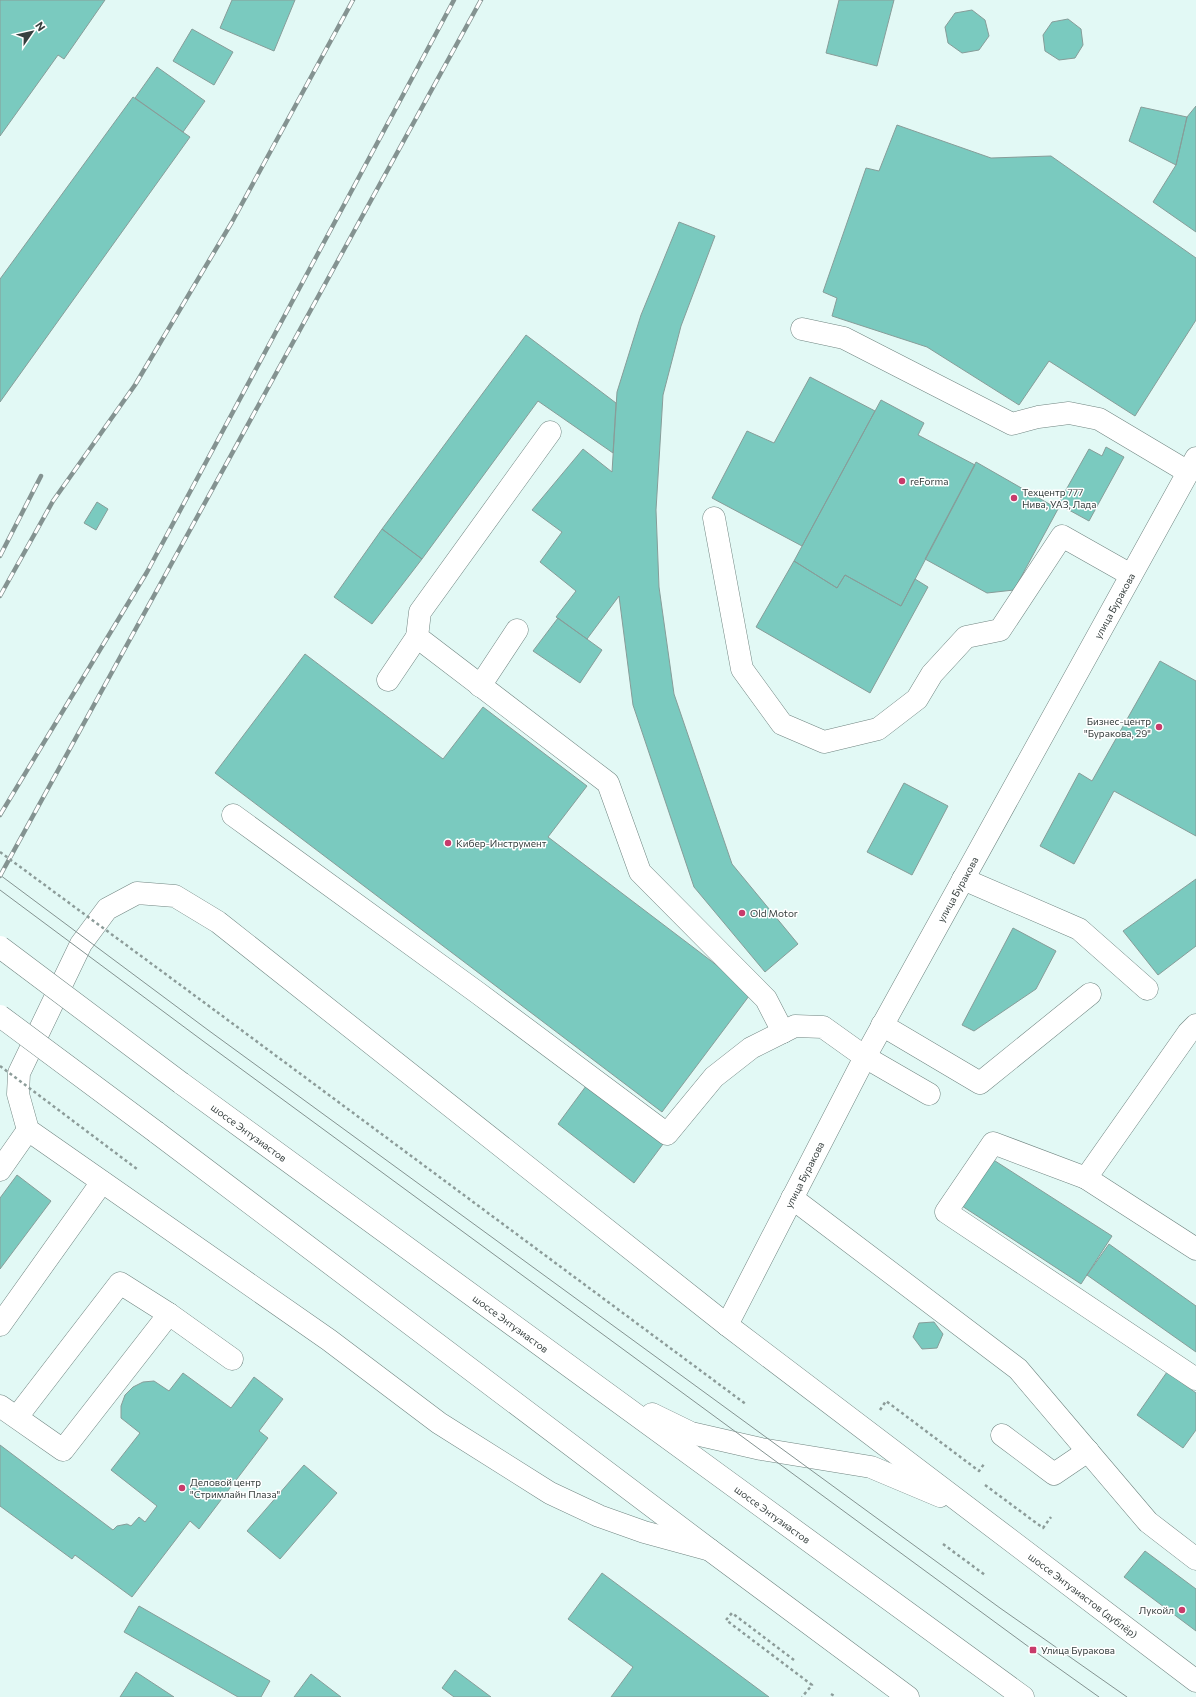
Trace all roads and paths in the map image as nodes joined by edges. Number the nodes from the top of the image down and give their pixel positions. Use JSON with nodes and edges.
{"nodes":[{"id":1,"x":802,"y":329,"type":"dead end"},
{"id":2,"x":550,"y":432,"type":"dead end"},
{"id":3,"x":1192,"y":465,"type":"edge"},
{"id":4,"x":714,"y":518,"type":"dead end"},
{"id":5,"x":1131,"y":575,"type":"junction"},
{"id":6,"x":517,"y":630,"type":"dead end"},
{"id":7,"x":417,"y":637,"type":"junction"},
{"id":8,"x":388,"y":680,"type":"dead end"},
{"id":9,"x":480,"y":686,"type":"junction"},
{"id":10,"x":233,"y":815,"type":"dead end"},
{"id":11,"x":0,"y":852,"type":"edge"},
{"id":12,"x":963,"y":879,"type":"junction"},
{"id":13,"x":0,"y":947,"type":"edge"},
{"id":14,"x":1147,"y":988,"type":"dead end"},
{"id":15,"x":1090,"y":994,"type":"dead end"},
{"id":16,"x":0,"y":1016,"type":"edge"},
{"id":17,"x":882,"y":1025,"type":"junction"},
{"id":18,"x":1196,"y":1025,"type":"edge"},
{"id":19,"x":783,"y":1032,"type":"junction"},
{"id":20,"x":865,"y":1057,"type":"junction"},
{"id":21,"x":0,"y":1066,"type":"edge"},
{"id":22,"x":929,"y":1094,"type":"dead end"},
{"id":23,"x":28,"y":1130,"type":"junction"},
{"id":24,"x":137,"y":1169,"type":"dead end"},
{"id":25,"x":0,"y":1170,"type":"edge"},
{"id":26,"x":1086,"y":1178,"type":"junction"},
{"id":27,"x":102,"y":1182,"type":"junction"},
{"id":28,"x":792,"y":1198,"type":"junction"},
{"id":29,"x":1196,"y":1249,"type":"edge"},
{"id":30,"x":169,"y":1314,"type":"junction"},
{"id":31,"x":0,"y":1325,"type":"edge"},
{"id":32,"x":727,"y":1325,"type":"junction"},
{"id":33,"x":232,"y":1359,"type":"dead end"},
{"id":34,"x":1196,"y":1379,"type":"edge"},
{"id":35,"x":600,"y":1388,"type":"junction"},
{"id":36,"x":747,"y":1405,"type":"dead end"},
{"id":37,"x":10,"y":1410,"type":"edge"},
{"id":38,"x":884,"y":1416,"type":"dead end"},
{"id":39,"x":1002,"y":1435,"type":"dead end"},
{"id":40,"x":1088,"y":1451,"type":"junction"},
{"id":41,"x":984,"y":1464,"type":"dead end"},
{"id":42,"x":985,"y":1485,"type":"dead end"},
{"id":43,"x":970,"y":1509,"type":"junction"},
{"id":44,"x":1051,"y":1517,"type":"dead end"},
{"id":45,"x":943,"y":1544,"type":"dead end"},
{"id":46,"x":710,"y":1550,"type":"junction"},
{"id":47,"x":1196,"y":1558,"type":"edge"},
{"id":48,"x":985,"y":1576,"type":"dead end"},
{"id":49,"x":794,"y":1660,"type":"dead end"},
{"id":50,"x":1196,"y":1681,"type":"edge"},
{"id":51,"x":831,"y":1694,"type":"dead end"},
{"id":52,"x":802,"y":1697,"type":"edge"},
{"id":53,"x":836,"y":1697,"type":"edge"},
{"id":54,"x":908,"y":1697,"type":"edge"},
{"id":55,"x":1023,"y":1697,"type":"edge"}],
"edges":[{"from":1,"to":3,"type":"main road"},
{"from":2,"to":7,"type":"main road"},
{"from":3,"to":5,"type":"main road","name":"улица Буракова"},
{"from":4,"to":5,"type":"main road"},
{"from":5,"to":12,"type":"main road","name":"улица Буракова"},
{"from":6,"to":9,"type":"main road"},
{"from":7,"to":8,"type":"main road"},
{"from":7,"to":9,"type":"main road"},
{"from":9,"to":19,"type":"main road"},
{"from":10,"to":19,"type":"main road"},
{"from":11,"to":36,"type":"path","bridge":true},
{"from":12,"to":14,"type":"main road"},
{"from":12,"to":17,"type":"main road","name":"улица Буракова"},
{"from":13,"to":35,"type":"main road","name":"шоссе Энтузиастов","bridge":true},
{"from":15,"to":17,"type":"main road"},
{"from":16,"to":46,"type":"main road","bridge":true},
{"from":17,"to":20,"type":"main road","name":"улица Буракова"},
{"from":18,"to":26,"type":"main road"},
{"from":19,"to":20,"type":"main road"},
{"from":20,"to":22,"type":"main road"},
{"from":20,"to":28,"type":"main road","name":"улица Буракова"},
{"from":21,"to":24,"type":"path","bridge":true},
{"from":23,"to":25,"type":"main road"},
{"from":23,"to":27,"type":"main road"},
{"from":23,"to":32,"type":"main road"},
{"from":26,"to":29,"type":"main road"},
{"from":26,"to":34,"type":"main road"},
{"from":27,"to":31,"type":"main road"},
{"from":27,"to":46,"type":"main road"},
{"from":28,"to":32,"type":"main road","name":"улица Буракова"},
{"from":28,"to":40,"type":"main road"},
{"from":30,"to":33,"type":"main road"},
{"from":30,"to":37,"type":"main road"},
{"from":30,"to":37,"type":"main road"},
{"from":32,"to":43,"type":"main road"},
{"from":35,"to":43,"type":"main road"},
{"from":35,"to":55,"type":"main road","name":"шоссе Энтузиастов"},
{"from":38,"to":41,"type":"path"},
{"from":39,"to":40,"type":"main road"},
{"from":40,"to":47,"type":"main road"},
{"from":42,"to":44,"type":"path"},
{"from":43,"to":50,"type":"main road","name":"шоссе Энтузиастов (дублёр)"},
{"from":45,"to":48,"type":"path"},
{"from":46,"to":54,"type":"main road"},
{"from":49,"to":52,"type":"path"},
{"from":51,"to":53,"type":"path"}]}
